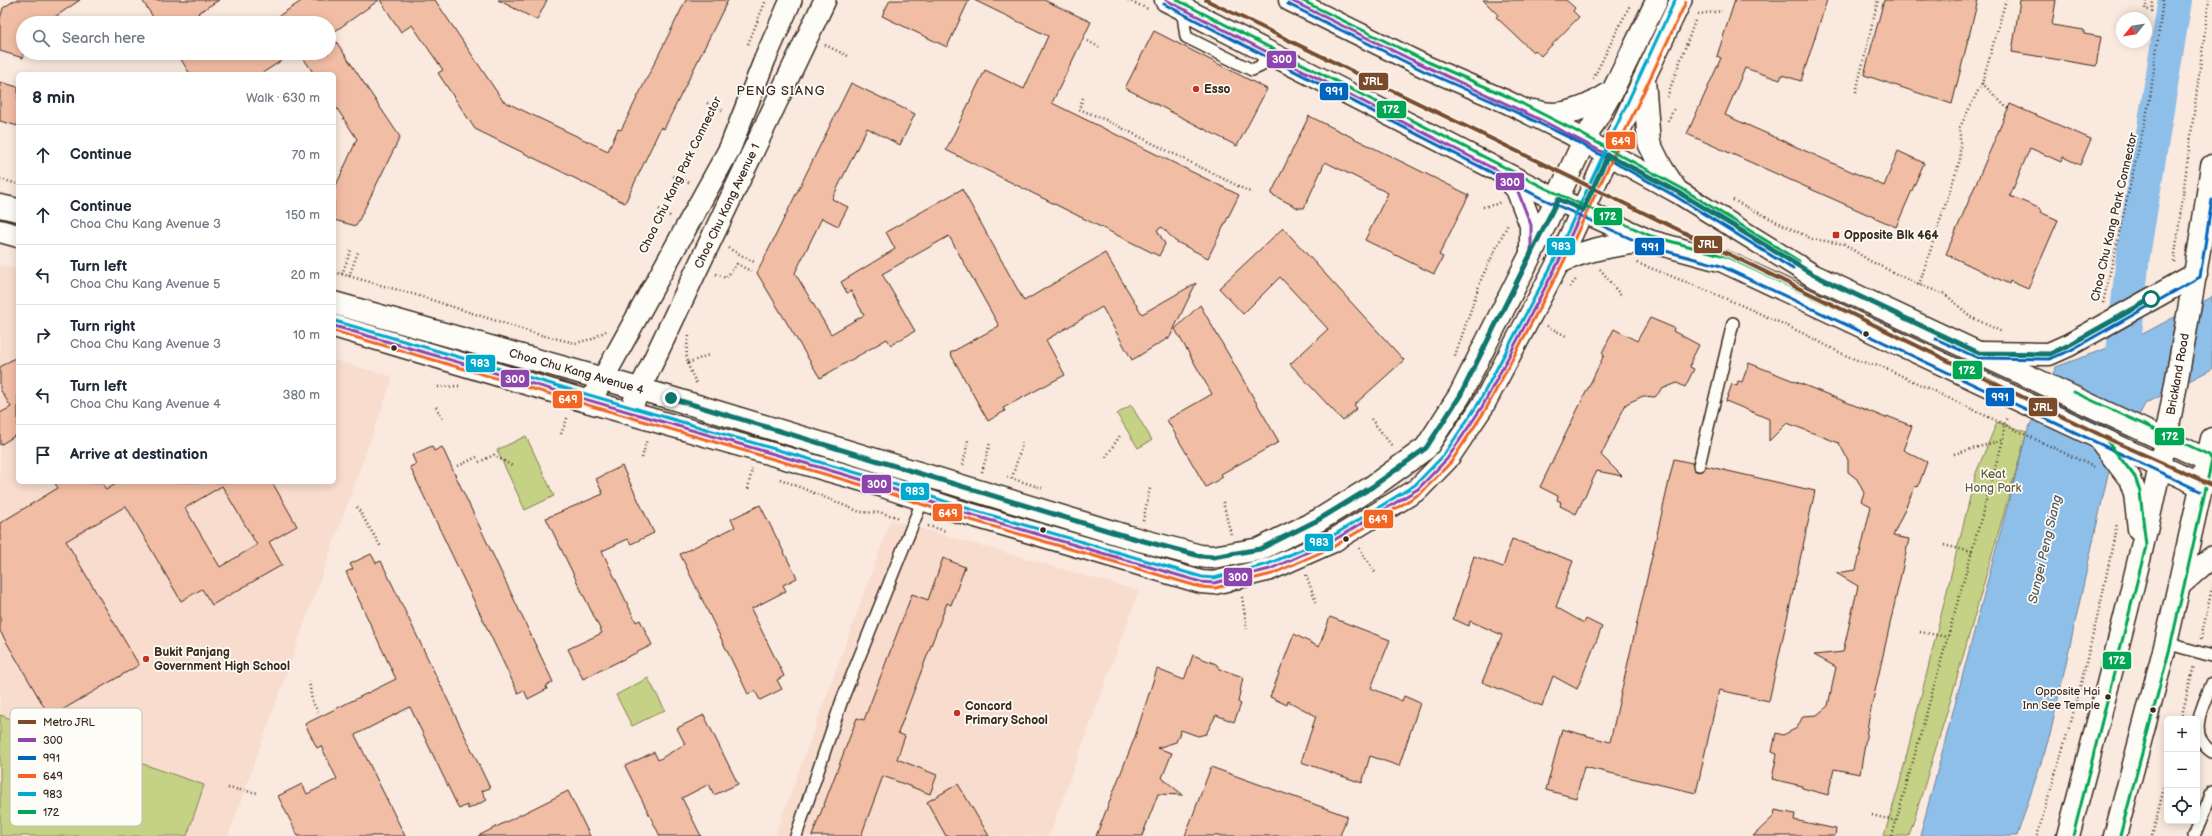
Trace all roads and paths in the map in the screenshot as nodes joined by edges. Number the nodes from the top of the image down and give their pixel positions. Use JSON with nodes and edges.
{"nodes":[{"id":1,"x":766,"y":0,"type":"edge"},
{"id":2,"x":791,"y":0,"type":"edge"},
{"id":3,"x":825,"y":0,"type":"edge"},
{"id":4,"x":1290,"y":0,"type":"edge"},
{"id":5,"x":1633,"y":0,"type":"edge"},
{"id":6,"x":1657,"y":0,"type":"edge"},
{"id":7,"x":1878,"y":0,"type":"edge"},
{"id":8,"x":2006,"y":0,"type":"edge"},
{"id":9,"x":2147,"y":0,"type":"edge"},
{"id":10,"x":2153,"y":0,"type":"edge"},
{"id":11,"x":2163,"y":0,"type":"edge"},
{"id":12,"x":2209,"y":0,"type":"edge"},
{"id":13,"x":1680,"y":3,"type":"edge"},
{"id":14,"x":1174,"y":4,"type":"edge"},
{"id":15,"x":1320,"y":8,"type":"edge"},
{"id":16,"x":1722,"y":11,"type":"dead end"},
{"id":17,"x":1698,"y":14,"type":"junction"},
{"id":18,"x":1088,"y":41,"type":"dead end"},
{"id":19,"x":748,"y":45,"type":"dead end"},
{"id":20,"x":828,"y":46,"type":"dead end"},
{"id":21,"x":1100,"y":48,"type":"dead end"},
{"id":22,"x":850,"y":57,"type":"dead end"},
{"id":23,"x":1644,"y":80,"type":"junction"},
{"id":24,"x":1982,"y":83,"type":"junction"},
{"id":25,"x":1587,"y":84,"type":"dead end"},
{"id":26,"x":1612,"y":92,"type":"junction"},
{"id":27,"x":1856,"y":92,"type":"dead end"},
{"id":28,"x":1083,"y":98,"type":"dead end"},
{"id":29,"x":1507,"y":102,"type":"junction"},
{"id":30,"x":1666,"y":102,"type":"dead end"},
{"id":31,"x":707,"y":103,"type":"dead end"},
{"id":32,"x":726,"y":104,"type":"dead end"},
{"id":33,"x":717,"y":108,"type":"dead end"},
{"id":34,"x":2007,"y":108,"type":"dead end"},
{"id":35,"x":720,"y":118,"type":"dead end"},
{"id":36,"x":1584,"y":141,"type":"junction"},
{"id":37,"x":1608,"y":155,"type":"junction"},
{"id":38,"x":2212,"y":166,"type":"edge"},
{"id":39,"x":1502,"y":173,"type":"junction"},
{"id":40,"x":693,"y":175,"type":"dead end"},
{"id":41,"x":673,"y":176,"type":"dead end"},
{"id":42,"x":0,"y":179,"type":"edge"},
{"id":43,"x":690,"y":182,"type":"junction"},
{"id":44,"x":16,"y":183,"type":"edge"},
{"id":45,"x":687,"y":188,"type":"dead end"},
{"id":46,"x":1678,"y":192,"type":"junction"},
{"id":47,"x":1252,"y":193,"type":"dead end"},
{"id":48,"x":1729,"y":198,"type":"dead end"},
{"id":49,"x":1558,"y":199,"type":"junction"},
{"id":50,"x":1503,"y":200,"type":"dead end"},
{"id":51,"x":1497,"y":204,"type":"dead end"},
{"id":52,"x":0,"y":206,"type":"edge"},
{"id":53,"x":1506,"y":206,"type":"dead end"},
{"id":54,"x":1483,"y":207,"type":"dead end"},
{"id":55,"x":659,"y":209,"type":"dead end"},
{"id":56,"x":16,"y":210,"type":"edge"},
{"id":57,"x":1583,"y":210,"type":"junction"},
{"id":58,"x":667,"y":214,"type":"dead end"},
{"id":59,"x":673,"y":217,"type":"dead end"},
{"id":60,"x":1510,"y":221,"type":"dead end"},
{"id":61,"x":669,"y":224,"type":"dead end"},
{"id":62,"x":0,"y":231,"type":"edge"},
{"id":63,"x":16,"y":235,"type":"edge"},
{"id":64,"x":1649,"y":241,"type":"junction"},
{"id":65,"x":351,"y":250,"type":"dead end"},
{"id":66,"x":732,"y":250,"type":"dead end"},
{"id":67,"x":358,"y":252,"type":"dead end"},
{"id":68,"x":1532,"y":254,"type":"junction"},
{"id":69,"x":1629,"y":260,"type":"dead end"},
{"id":70,"x":756,"y":263,"type":"dead end"},
{"id":71,"x":1558,"y":263,"type":"junction"},
{"id":72,"x":2174,"y":264,"type":"dead end"},
{"id":73,"x":1598,"y":265,"type":"dead end"},
{"id":74,"x":2198,"y":265,"type":"junction"},
{"id":75,"x":751,"y":271,"type":"dead end"},
{"id":76,"x":336,"y":272,"type":"edge"},
{"id":77,"x":714,"y":273,"type":"dead end"},
{"id":78,"x":342,"y":274,"type":"junction"},
{"id":79,"x":349,"y":276,"type":"junction"},
{"id":80,"x":1919,"y":285,"type":"junction"},
{"id":81,"x":1622,"y":297,"type":"dead end"},
{"id":82,"x":336,"y":304,"type":"edge"},
{"id":83,"x":2105,"y":317,"type":"junction"},
{"id":84,"x":1543,"y":323,"type":"dead end"},
{"id":85,"x":1733,"y":323,"type":"dead end"},
{"id":86,"x":336,"y":327,"type":"edge"},
{"id":87,"x":608,"y":329,"type":"dead end"},
{"id":88,"x":2006,"y":334,"type":"dead end"},
{"id":89,"x":1568,"y":337,"type":"dead end"},
{"id":90,"x":1979,"y":353,"type":"junction"},
{"id":91,"x":709,"y":355,"type":"dead end"},
{"id":92,"x":1454,"y":358,"type":"dead end"},
{"id":93,"x":688,"y":363,"type":"dead end"},
{"id":94,"x":688,"y":369,"type":"dead end"},
{"id":95,"x":603,"y":380,"type":"junction"},
{"id":96,"x":640,"y":389,"type":"junction"},
{"id":97,"x":701,"y":390,"type":"dead end"},
{"id":98,"x":590,"y":402,"type":"junction"},
{"id":99,"x":2022,"y":402,"type":"junction"},
{"id":100,"x":436,"y":407,"type":"dead end"},
{"id":101,"x":629,"y":412,"type":"junction"},
{"id":102,"x":443,"y":419,"type":"dead end"},
{"id":103,"x":567,"y":419,"type":"dead end"},
{"id":104,"x":1371,"y":419,"type":"dead end"},
{"id":105,"x":2004,"y":424,"type":"junction"},
{"id":106,"x":562,"y":434,"type":"dead end"},
{"id":107,"x":1121,"y":434,"type":"dead end"},
{"id":108,"x":648,"y":437,"type":"dead end"},
{"id":109,"x":2212,"y":439,"type":"edge"},
{"id":110,"x":968,"y":440,"type":"dead end"},
{"id":111,"x":2003,"y":440,"type":"junction"},
{"id":112,"x":2165,"y":440,"type":"junction"},
{"id":113,"x":1023,"y":441,"type":"dead end"},
{"id":114,"x":990,"y":443,"type":"dead end"},
{"id":115,"x":1396,"y":452,"type":"dead end"},
{"id":116,"x":1954,"y":454,"type":"dead end"},
{"id":117,"x":477,"y":457,"type":"dead end"},
{"id":118,"x":2124,"y":457,"type":"junction"},
{"id":119,"x":642,"y":458,"type":"dead end"},
{"id":120,"x":1106,"y":458,"type":"dead end"},
{"id":121,"x":2207,"y":460,"type":"junction"},
{"id":122,"x":479,"y":462,"type":"dead end"},
{"id":123,"x":963,"y":465,"type":"dead end"},
{"id":124,"x":1699,"y":465,"type":"dead end"},
{"id":125,"x":458,"y":466,"type":"dead end"},
{"id":126,"x":2159,"y":466,"type":"junction"},
{"id":127,"x":514,"y":467,"type":"dead end"},
{"id":128,"x":983,"y":467,"type":"dead end"},
{"id":129,"x":2095,"y":467,"type":"dead end"},
{"id":130,"x":747,"y":468,"type":"dead end"},
{"id":131,"x":752,"y":469,"type":"junction"},
{"id":132,"x":757,"y":470,"type":"dead end"},
{"id":133,"x":975,"y":472,"type":"dead end"},
{"id":134,"x":989,"y":474,"type":"dead end"},
{"id":135,"x":1004,"y":476,"type":"dead end"},
{"id":136,"x":1012,"y":478,"type":"junction"},
{"id":137,"x":779,"y":479,"type":"dead end"},
{"id":138,"x":2202,"y":486,"type":"junction"},
{"id":139,"x":1044,"y":488,"type":"dead end"},
{"id":140,"x":1150,"y":488,"type":"dead end"},
{"id":141,"x":748,"y":489,"type":"dead end"},
{"id":142,"x":923,"y":499,"type":"junction"},
{"id":143,"x":1223,"y":502,"type":"dead end"},
{"id":144,"x":356,"y":507,"type":"dead end"},
{"id":145,"x":2117,"y":521,"type":"dead end"},
{"id":146,"x":914,"y":522,"type":"junction"},
{"id":147,"x":1227,"y":522,"type":"dead end"},
{"id":148,"x":1143,"y":525,"type":"dead end"},
{"id":149,"x":951,"y":532,"type":"dead end"},
{"id":150,"x":1239,"y":534,"type":"dead end"},
{"id":151,"x":1224,"y":536,"type":"dead end"},
{"id":152,"x":1944,"y":545,"type":"dead end"},
{"id":153,"x":2141,"y":546,"type":"junction"},
{"id":154,"x":381,"y":547,"type":"dead end"},
{"id":155,"x":1358,"y":548,"type":"dead end"},
{"id":156,"x":1972,"y":552,"type":"junction"},
{"id":157,"x":1300,"y":556,"type":"junction"},
{"id":158,"x":2212,"y":557,"type":"edge"},
{"id":159,"x":1376,"y":574,"type":"dead end"},
{"id":160,"x":1237,"y":577,"type":"junction"},
{"id":161,"x":2179,"y":586,"type":"junction"},
{"id":162,"x":1316,"y":602,"type":"dead end"},
{"id":163,"x":1247,"y":629,"type":"dead end"},
{"id":164,"x":1920,"y":632,"type":"dead end"},
{"id":165,"x":1948,"y":637,"type":"junction"},
{"id":166,"x":2166,"y":643,"type":"junction"},
{"id":167,"x":2212,"y":656,"type":"edge"},
{"id":168,"x":309,"y":681,"type":"dead end"},
{"id":169,"x":2212,"y":683,"type":"edge"},
{"id":170,"x":318,"y":712,"type":"dead end"},
{"id":171,"x":2212,"y":752,"type":"edge"},
{"id":172,"x":228,"y":788,"type":"dead end"},
{"id":173,"x":2164,"y":788,"type":"edge"},
{"id":174,"x":2212,"y":792,"type":"edge"},
{"id":175,"x":258,"y":793,"type":"dead end"},
{"id":176,"x":1872,"y":815,"type":"dead end"},
{"id":177,"x":1896,"y":821,"type":"junction"},
{"id":178,"x":796,"y":836,"type":"edge"},
{"id":179,"x":1892,"y":836,"type":"edge"},
{"id":180,"x":2037,"y":836,"type":"edge"},
{"id":181,"x":2068,"y":836,"type":"edge"},
{"id":182,"x":2114,"y":836,"type":"edge"},
{"id":183,"x":2152,"y":836,"type":"edge"},
{"id":184,"x":2194,"y":836,"type":"edge"}],
"edges":[{"from":1,"to":19,"type":"path"},
{"from":2,"to":95,"type":"street","name":"Choa Chu Kang Avenue 1"},
{"from":3,"to":96,"type":"street","name":"Choa Chu Kang Avenue 1"},
{"from":4,"to":15,"type":"street"},
{"from":5,"to":25,"type":"path"},
{"from":6,"to":26,"type":"street"},
{"from":7,"to":27,"type":"path"},
{"from":8,"to":24,"type":"path"},
{"from":9,"to":10,"type":"path"},
{"from":11,"to":83,"type":"path","name":"Choa Chu Kang Park Connector"},
{"from":12,"to":72,"type":"path"},
{"from":13,"to":17,"type":"path"},
{"from":13,"to":23,"type":"street"},
{"from":14,"to":39,"type":"street"},
{"from":15,"to":29,"type":"street"},
{"from":16,"to":17,"type":"path"},
{"from":17,"to":30,"type":"path"},
{"from":18,"to":21,"type":"path"},
{"from":20,"to":22,"type":"path"},
{"from":23,"to":37,"type":"street"},
{"from":23,"to":46,"type":"street"},
{"from":24,"to":34,"type":"path"},
{"from":24,"to":80,"type":"path"},
{"from":26,"to":29,"type":"street"},
{"from":26,"to":36,"type":"street"},
{"from":28,"to":47,"type":"path"},
{"from":29,"to":36,"type":"street"},
{"from":31,"to":33,"type":"path"},
{"from":32,"to":35,"type":"path","name":"Choa Chu Kang Park Connector"},
{"from":36,"to":37,"type":"street"},
{"from":36,"to":49,"type":"street","name":"Choa Chu Kang Avenue 4"},
{"from":37,"to":46,"type":"street"},
{"from":37,"to":57,"type":"street","name":"Choa Chu Kang Avenue 4"},
{"from":38,"to":74,"type":"street","name":"Brickland Road"},
{"from":39,"to":49,"type":"street"},
{"from":39,"to":68,"type":"street"},
{"from":40,"to":43,"type":"path","name":"Choa Chu Kang Park Connector"},
{"from":41,"to":43,"type":"path"},
{"from":42,"to":44,"type":"path"},
{"from":43,"to":45,"type":"path","name":"Choa Chu Kang Park Connector"},
{"from":46,"to":90,"type":"street"},
{"from":48,"to":80,"type":"path"},
{"from":49,"to":57,"type":"street"},
{"from":49,"to":68,"type":"street","name":"Choa Chu Kang Avenue 4"},
{"from":50,"to":53,"type":"path"},
{"from":51,"to":54,"type":"path"},
{"from":52,"to":56,"type":"street"},
{"from":55,"to":58,"type":"path"},
{"from":57,"to":64,"type":"street"},
{"from":57,"to":71,"type":"street","name":"Choa Chu Kang Avenue 4"},
{"from":59,"to":61,"type":"path","name":"Choa Chu Kang Park Connector"},
{"from":60,"to":92,"type":"path"},
{"from":62,"to":63,"type":"street"},
{"from":64,"to":71,"type":"street"},
{"from":64,"to":99,"type":"street"},
{"from":65,"to":78,"type":"path"},
{"from":66,"to":70,"type":"path"},
{"from":67,"to":79,"type":"path"},
{"from":68,"to":96,"type":"street","name":"Choa Chu Kang Avenue 4"},
{"from":69,"to":105,"type":"path"},
{"from":71,"to":157,"type":"street","name":"Choa Chu Kang Avenue 4"},
{"from":73,"to":81,"type":"path"},
{"from":74,"to":83,"type":"street"},
{"from":74,"to":112,"type":"street","name":"Brickland Road"},
{"from":75,"to":77,"type":"path"},
{"from":76,"to":78,"type":"path"},
{"from":78,"to":79,"type":"path"},
{"from":79,"to":87,"type":"path"},
{"from":80,"to":88,"type":"path"},
{"from":82,"to":95,"type":"street","name":"Choa Chu Kang Avenue 4"},
{"from":83,"to":90,"type":"street"},
{"from":84,"to":89,"type":"path"},
{"from":85,"to":124,"type":"lane"},
{"from":86,"to":98,"type":"street","name":"Choa Chu Kang Avenue 4"},
{"from":90,"to":112,"type":"street"},
{"from":91,"to":93,"type":"path"},
{"from":94,"to":97,"type":"path"},
{"from":95,"to":96,"type":"street","name":"Choa Chu Kang Avenue 4"},
{"from":95,"to":98,"type":"street","name":"Choa Chu Kang Avenue 1"},
{"from":96,"to":101,"type":"street","name":"Choa Chu Kang Avenue 1"},
{"from":98,"to":101,"type":"street","name":"Choa Chu Kang Avenue 4"},
{"from":99,"to":105,"type":"path"},
{"from":99,"to":118,"type":"street"},
{"from":100,"to":102,"type":"path"},
{"from":101,"to":142,"type":"street","name":"Choa Chu Kang Avenue 4"},
{"from":103,"to":106,"type":"path"},
{"from":104,"to":115,"type":"path"},
{"from":105,"to":111,"type":"path"},
{"from":105,"to":129,"type":"path"},
{"from":107,"to":120,"type":"path"},
{"from":108,"to":119,"type":"path"},
{"from":109,"to":121,"type":"street"},
{"from":110,"to":123,"type":"path"},
{"from":111,"to":116,"type":"path"},
{"from":111,"to":156,"type":"path"},
{"from":112,"to":121,"type":"street"},
{"from":112,"to":126,"type":"street","name":"Brickland Road"},
{"from":113,"to":136,"type":"path"},
{"from":114,"to":128,"type":"path"},
{"from":117,"to":125,"type":"path"},
{"from":118,"to":126,"type":"street"},
{"from":118,"to":153,"type":"street"},
{"from":121,"to":138,"type":"street"},
{"from":122,"to":127,"type":"path"},
{"from":126,"to":138,"type":"street"},
{"from":126,"to":153,"type":"street","name":"Brickland Road"},
{"from":130,"to":131,"type":"path"},
{"from":131,"to":132,"type":"path"},
{"from":131,"to":141,"type":"path"},
{"from":133,"to":134,"type":"path"},
{"from":135,"to":136,"type":"path"},
{"from":136,"to":139,"type":"path"},
{"from":137,"to":146,"type":"path"},
{"from":138,"to":161,"type":"street"},
{"from":140,"to":148,"type":"path"},
{"from":142,"to":146,"type":"lane"},
{"from":142,"to":160,"type":"street","name":"Choa Chu Kang Avenue 4"},
{"from":143,"to":147,"type":"path"},
{"from":144,"to":154,"type":"path"},
{"from":145,"to":180,"type":"path"},
{"from":146,"to":149,"type":"path"},
{"from":146,"to":178,"type":"lane"},
{"from":150,"to":151,"type":"path"},
{"from":152,"to":156,"type":"path"},
{"from":153,"to":181,"type":"street","name":"Brickland Road"},
{"from":155,"to":159,"type":"path"},
{"from":156,"to":165,"type":"path"},
{"from":157,"to":160,"type":"street","name":"Choa Chu Kang Avenue 4"},
{"from":157,"to":162,"type":"path"},
{"from":158,"to":161,"type":"street"},
{"from":160,"to":163,"type":"path"},
{"from":161,"to":166,"type":"street"},
{"from":164,"to":165,"type":"path"},
{"from":165,"to":177,"type":"path"},
{"from":166,"to":167,"type":"lane"},
{"from":166,"to":182,"type":"street"},
{"from":168,"to":170,"type":"path"},
{"from":169,"to":171,"type":"lane"},
{"from":172,"to":175,"type":"path"},
{"from":173,"to":183,"type":"path"},
{"from":174,"to":184,"type":"lane"},
{"from":176,"to":177,"type":"path"},
{"from":177,"to":179,"type":"path"}]}
